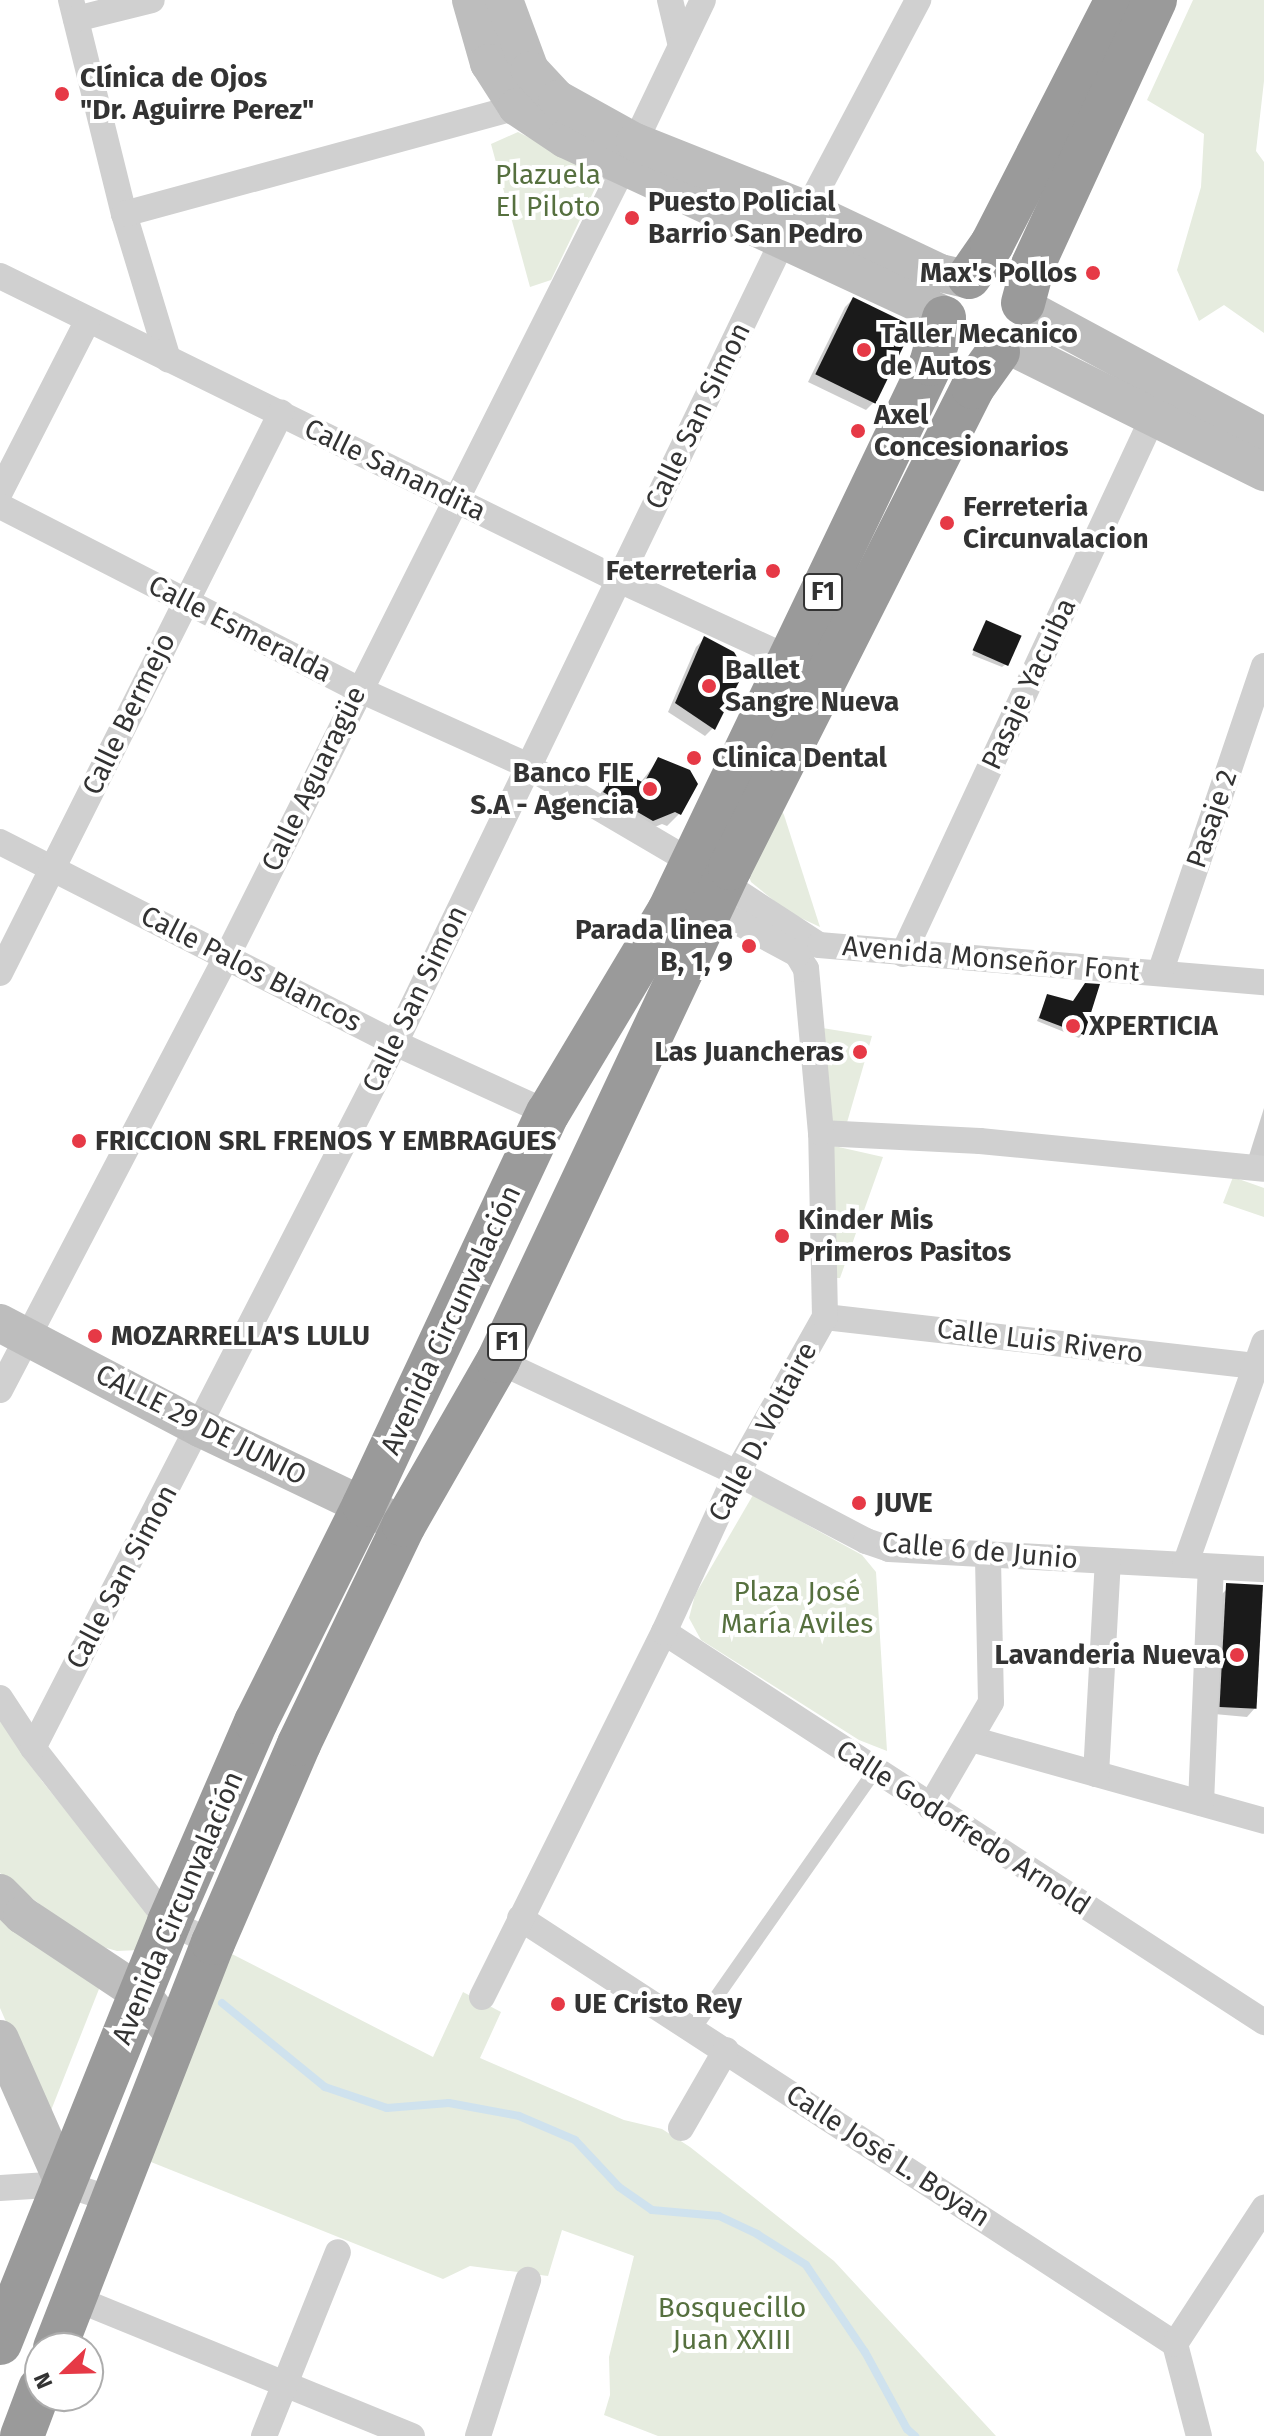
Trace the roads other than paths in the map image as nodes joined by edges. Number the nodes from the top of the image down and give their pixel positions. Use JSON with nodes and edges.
{"nodes":[{"id":1,"x":152,"y":0,"type":"edge"},
{"id":2,"x":471,"y":0,"type":"edge"},
{"id":3,"x":504,"y":0,"type":"edge"},
{"id":4,"x":670,"y":0,"type":"edge"},
{"id":5,"x":703,"y":0,"type":"edge"},
{"id":6,"x":918,"y":0,"type":"edge"},
{"id":7,"x":1155,"y":0,"type":"edge"},
{"id":8,"x":1107,"y":4,"type":"edge"},
{"id":9,"x":74,"y":10,"type":"edge"},
{"id":10,"x":681,"y":46,"type":"junction"},
{"id":11,"x":517,"y":107,"type":"junction"},
{"id":12,"x":630,"y":154,"type":"junction"},
{"id":13,"x":807,"y":210,"type":"junction"},
{"id":14,"x":124,"y":214,"type":"junction"},
{"id":15,"x":782,"y":242,"type":"junction"},
{"id":16,"x":0,"y":276,"type":"edge"},
{"id":17,"x":955,"y":297,"type":"junction"},
{"id":18,"x":88,"y":320,"type":"junction"},
{"id":19,"x":1014,"y":327,"type":"junction"},
{"id":20,"x":168,"y":359,"type":"junction"},
{"id":21,"x":281,"y":413,"type":"junction"},
{"id":22,"x":1154,"y":415,"type":"junction"},
{"id":23,"x":1264,"y":436,"type":"edge"},
{"id":24,"x":1264,"y":472,"type":"edge"},
{"id":25,"x":0,"y":492,"type":"edge"},
{"id":26,"x":455,"y":500,"type":"junction"},
{"id":27,"x":0,"y":506,"type":"edge"},
{"id":28,"x":619,"y":580,"type":"junction"},
{"id":29,"x":184,"y":600,"type":"junction"},
{"id":30,"x":791,"y":659,"type":"junction"},
{"id":31,"x":1264,"y":666,"type":"edge"},
{"id":32,"x":358,"y":689,"type":"junction"},
{"id":33,"x":526,"y":765,"type":"junction"},
{"id":34,"x":0,"y":842,"type":"edge"},
{"id":35,"x":52,"y":868,"type":"junction"},
{"id":36,"x":701,"y":887,"type":"junction"},
{"id":37,"x":903,"y":954,"type":"junction"},
{"id":38,"x":227,"y":956,"type":"junction"},
{"id":39,"x":0,"y":973,"type":"edge"},
{"id":40,"x":1160,"y":973,"type":"junction"},
{"id":41,"x":1264,"y":982,"type":"edge"},
{"id":42,"x":395,"y":1043,"type":"junction"},
{"id":43,"x":548,"y":1113,"type":"junction"},
{"id":44,"x":821,"y":1133,"type":"junction"},
{"id":45,"x":1264,"y":1169,"type":"edge"},
{"id":46,"x":825,"y":1317,"type":"junction"},
{"id":47,"x":13,"y":1329,"type":"edge"},
{"id":48,"x":1261,"y":1351,"type":"edge"},
{"id":49,"x":498,"y":1361,"type":"junction"},
{"id":50,"x":0,"y":1390,"type":"edge"},
{"id":51,"x":200,"y":1428,"type":"junction"},
{"id":52,"x":737,"y":1473,"type":"junction"},
{"id":53,"x":364,"y":1505,"type":"junction"},
{"id":54,"x":404,"y":1525,"type":"junction"},
{"id":55,"x":988,"y":1554,"type":"junction"},
{"id":56,"x":1108,"y":1561,"type":"junction"},
{"id":57,"x":1185,"y":1565,"type":"junction"},
{"id":58,"x":1211,"y":1567,"type":"junction"},
{"id":59,"x":1264,"y":1569,"type":"edge"},
{"id":60,"x":664,"y":1632,"type":"junction"},
{"id":61,"x":0,"y":1698,"type":"edge"},
{"id":62,"x":971,"y":1739,"type":"junction"},
{"id":63,"x":33,"y":1748,"type":"junction"},
{"id":64,"x":876,"y":1769,"type":"junction"},
{"id":65,"x":1096,"y":1774,"type":"junction"},
{"id":66,"x":1201,"y":1803,"type":"junction"},
{"id":67,"x":930,"y":1807,"type":"junction"},
{"id":68,"x":1264,"y":1821,"type":"edge"},
{"id":69,"x":0,"y":1893,"type":"edge"},
{"id":70,"x":520,"y":1918,"type":"junction"},
{"id":71,"x":169,"y":1922,"type":"junction"},
{"id":72,"x":213,"y":1943,"type":"junction"},
{"id":73,"x":141,"y":1994,"type":"junction"},
{"id":74,"x":482,"y":1997,"type":"dead end"},
{"id":75,"x":1264,"y":2022,"type":"edge"},
{"id":76,"x":694,"y":2029,"type":"junction"},
{"id":77,"x":175,"y":2036,"type":"junction"},
{"id":78,"x":0,"y":2039,"type":"edge"},
{"id":79,"x":726,"y":2050,"type":"junction"},
{"id":80,"x":681,"y":2128,"type":"dead end"},
{"id":81,"x":64,"y":2184,"type":"junction"},
{"id":82,"x":0,"y":2188,"type":"edge"},
{"id":83,"x":111,"y":2199,"type":"junction"},
{"id":84,"x":1264,"y":2208,"type":"edge"},
{"id":85,"x":338,"y":2252,"type":"dead end"},
{"id":86,"x":528,"y":2280,"type":"dead end"},
{"id":87,"x":74,"y":2298,"type":"junction"},
{"id":88,"x":61,"y":2332,"type":"edge"},
{"id":89,"x":0,"y":2343,"type":"edge"},
{"id":90,"x":1175,"y":2344,"type":"junction"},
{"id":91,"x":282,"y":2384,"type":"junction"},
{"id":92,"x":31,"y":2412,"type":"edge"},
{"id":93,"x":22,"y":2436,"type":"edge"},
{"id":94,"x":264,"y":2436,"type":"edge"},
{"id":95,"x":412,"y":2436,"type":"edge"},
{"id":96,"x":478,"y":2436,"type":"edge"},
{"id":97,"x":1199,"y":2436,"type":"edge"}],
"edges":[{"from":1,"to":9,"type":"street"},
{"from":2,"to":11,"type":"street"},
{"from":3,"to":12,"type":"street"},
{"from":4,"to":10,"type":"street"},
{"from":5,"to":10,"type":"street","name":"Calle Aguaragüe"},
{"from":6,"to":13,"type":"street"},
{"from":7,"to":19,"type":"highway","name":"Avenida Circunvalación","number":"F1"},
{"from":8,"to":17,"type":"highway","name":"Avenida Circunvalación","number":"F1"},
{"from":9,"to":14,"type":"street"},
{"from":10,"to":12,"type":"street","name":"Calle Aguaragüe"},
{"from":11,"to":12,"type":"street"},
{"from":11,"to":14,"type":"street"},
{"from":12,"to":13,"type":"street"},
{"from":12,"to":15,"type":"street"},
{"from":12,"to":26,"type":"street","name":"Calle Aguaragüe"},
{"from":13,"to":17,"type":"street"},
{"from":14,"to":20,"type":"street"},
{"from":15,"to":17,"type":"street"},
{"from":15,"to":28,"type":"street","name":"Calle San Simon"},
{"from":16,"to":18,"type":"street","name":"Calle Sanandita"},
{"from":17,"to":19,"type":"highway"},
{"from":17,"to":19,"type":"highway"},
{"from":17,"to":30,"type":"highway","name":"Avenida Circunvalación","number":"F1"},
{"from":18,"to":20,"type":"street","name":"Calle Sanandita"},
{"from":18,"to":25,"type":"street"},
{"from":19,"to":22,"type":"street"},
{"from":19,"to":23,"type":"street"},
{"from":19,"to":36,"type":"highway","name":"Avenida Circunvalación","number":"F1"},
{"from":20,"to":21,"type":"street","name":"Calle Sanandita"},
{"from":21,"to":26,"type":"street","name":"Calle Sanandita"},
{"from":21,"to":29,"type":"street","name":"Calle Bermejo"},
{"from":22,"to":24,"type":"street"},
{"from":22,"to":37,"type":"street","name":"Pasaje Yacuiba"},
{"from":26,"to":28,"type":"street","name":"Calle Sanandita"},
{"from":26,"to":32,"type":"street","name":"Calle Aguaragüe"},
{"from":27,"to":29,"type":"street","name":"Calle Esmeralda"},
{"from":28,"to":30,"type":"street","name":"Calle Sanandita"},
{"from":28,"to":33,"type":"street","name":"Calle San Simon"},
{"from":29,"to":32,"type":"street","name":"Calle Esmeralda"},
{"from":29,"to":35,"type":"street","name":"Calle Bermejo"},
{"from":30,"to":36,"type":"highway","name":"Avenida Circunvalación","number":"F1"},
{"from":31,"to":40,"type":"street","name":"Pasaje 2"},
{"from":32,"to":33,"type":"street","name":"Calle Esmeralda"},
{"from":32,"to":38,"type":"street","name":"Calle Aguaragüe"},
{"from":33,"to":36,"type":"street","name":"Calle Esmeralda"},
{"from":33,"to":42,"type":"street","name":"Calle San Simon"},
{"from":34,"to":35,"type":"street","name":"Calle Palos Blancos"},
{"from":35,"to":38,"type":"street","name":"Calle Palos Blancos"},
{"from":35,"to":39,"type":"street","name":"Calle Bermejo"},
{"from":36,"to":37,"type":"street","name":"Avenida Monseñor Font"},
{"from":36,"to":43,"type":"highway","name":"Avenida Circunvalación","number":"F1"},
{"from":36,"to":44,"type":"street","name":"Calle D. Voltaire"},
{"from":36,"to":49,"type":"highway","name":"Avenida Circunvalación","number":"F1"},
{"from":37,"to":40,"type":"street","name":"Avenida Monseñor Font"},
{"from":38,"to":42,"type":"street","name":"Calle Palos Blancos"},
{"from":38,"to":47,"type":"street","name":"Calle Aguaragüe"},
{"from":40,"to":41,"type":"street","name":"Avenida Monseñor Font"},
{"from":42,"to":43,"type":"street","name":"Calle Palos Blancos"},
{"from":42,"to":51,"type":"street","name":"Calle San Simon"},
{"from":43,"to":53,"type":"highway","name":"Avenida Circunvalación","number":"F1"},
{"from":44,"to":45,"type":"street"},
{"from":44,"to":46,"type":"street","name":"Calle D. Voltaire"},
{"from":46,"to":48,"type":"street","name":"Calle Luis Rivero"},
{"from":46,"to":52,"type":"street","name":"Calle D. Voltaire"},
{"from":47,"to":50,"type":"street","name":"Calle Aguaragüe"},
{"from":47,"to":51,"type":"street","name":"CALLE 29 DE JUNIO"},
{"from":48,"to":57,"type":"street"},
{"from":49,"to":52,"type":"street","name":"Calle 6 de Junio"},
{"from":49,"to":54,"type":"highway","name":"Avenida Circunvalación","number":"F1"},
{"from":51,"to":53,"type":"street","name":"CALLE 29 DE JUNIO"},
{"from":51,"to":63,"type":"street","name":"Calle San Simon"},
{"from":52,"to":55,"type":"street","name":"Calle 6 de Junio"},
{"from":52,"to":60,"type":"street","name":"Calle D. Voltaire"},
{"from":53,"to":54,"type":"street","name":"CALLE 29 DE JUNIO"},
{"from":53,"to":71,"type":"highway","name":"Avenida Circunvalación","number":"F1"},
{"from":54,"to":72,"type":"highway","name":"Avenida Circunvalación","number":"F1"},
{"from":55,"to":56,"type":"street","name":"Calle 6 de Junio"},
{"from":55,"to":62,"type":"street"},
{"from":56,"to":57,"type":"street","name":"Calle 6 de Junio"},
{"from":56,"to":65,"type":"street"},
{"from":57,"to":58,"type":"street","name":"Calle 6 de Junio"},
{"from":58,"to":59,"type":"street","name":"Calle 6 de Junio"},
{"from":58,"to":66,"type":"street"},
{"from":60,"to":64,"type":"street","name":"Calle Godofredo Arnold"},
{"from":60,"to":70,"type":"street","name":"Calle D. Voltaire"},
{"from":61,"to":63,"type":"street"},
{"from":62,"to":65,"type":"street"},
{"from":62,"to":67,"type":"street"},
{"from":63,"to":71,"type":"street"},
{"from":64,"to":67,"type":"street","name":"Calle Godofredo Arnold"},
{"from":64,"to":76,"type":"lane"},
{"from":65,"to":66,"type":"street"},
{"from":66,"to":68,"type":"street"},
{"from":67,"to":75,"type":"street","name":"Calle Godofredo Arnold"},
{"from":69,"to":73,"type":"street"},
{"from":70,"to":74,"type":"street","name":"Calle D. Voltaire"},
{"from":70,"to":76,"type":"street","name":"Calle José L. Boyan"},
{"from":71,"to":72,"type":"street"},
{"from":71,"to":73,"type":"highway","name":"Avenida Circunvalación","number":"F1"},
{"from":72,"to":77,"type":"highway","name":"Avenida Circunvalación","number":"F1"},
{"from":73,"to":77,"type":"street"},
{"from":73,"to":81,"type":"highway","name":"Avenida Circunvalación","number":"F1"},
{"from":76,"to":79,"type":"street","name":"Calle José L. Boyan"},
{"from":77,"to":83,"type":"highway","name":"Avenida Circunvalación","number":"F1"},
{"from":78,"to":81,"type":"street"},
{"from":79,"to":80,"type":"street"},
{"from":79,"to":90,"type":"street","name":"Calle José L. Boyan"},
{"from":81,"to":82,"type":"street"},
{"from":81,"to":83,"type":"street"},
{"from":81,"to":89,"type":"highway","name":"Avenida Circunvalación","number":"F1"},
{"from":83,"to":87,"type":"highway","name":"Avenida Circunvalación","number":"F1"},
{"from":84,"to":90,"type":"street"},
{"from":85,"to":91,"type":"street"},
{"from":86,"to":96,"type":"street"},
{"from":87,"to":88,"type":"highway","name":"Avenida Circunvalación","number":"F1"},
{"from":87,"to":91,"type":"street"},
{"from":90,"to":97,"type":"street"},
{"from":91,"to":94,"type":"street"},
{"from":91,"to":95,"type":"street"},
{"from":92,"to":93,"type":"highway"}]}
